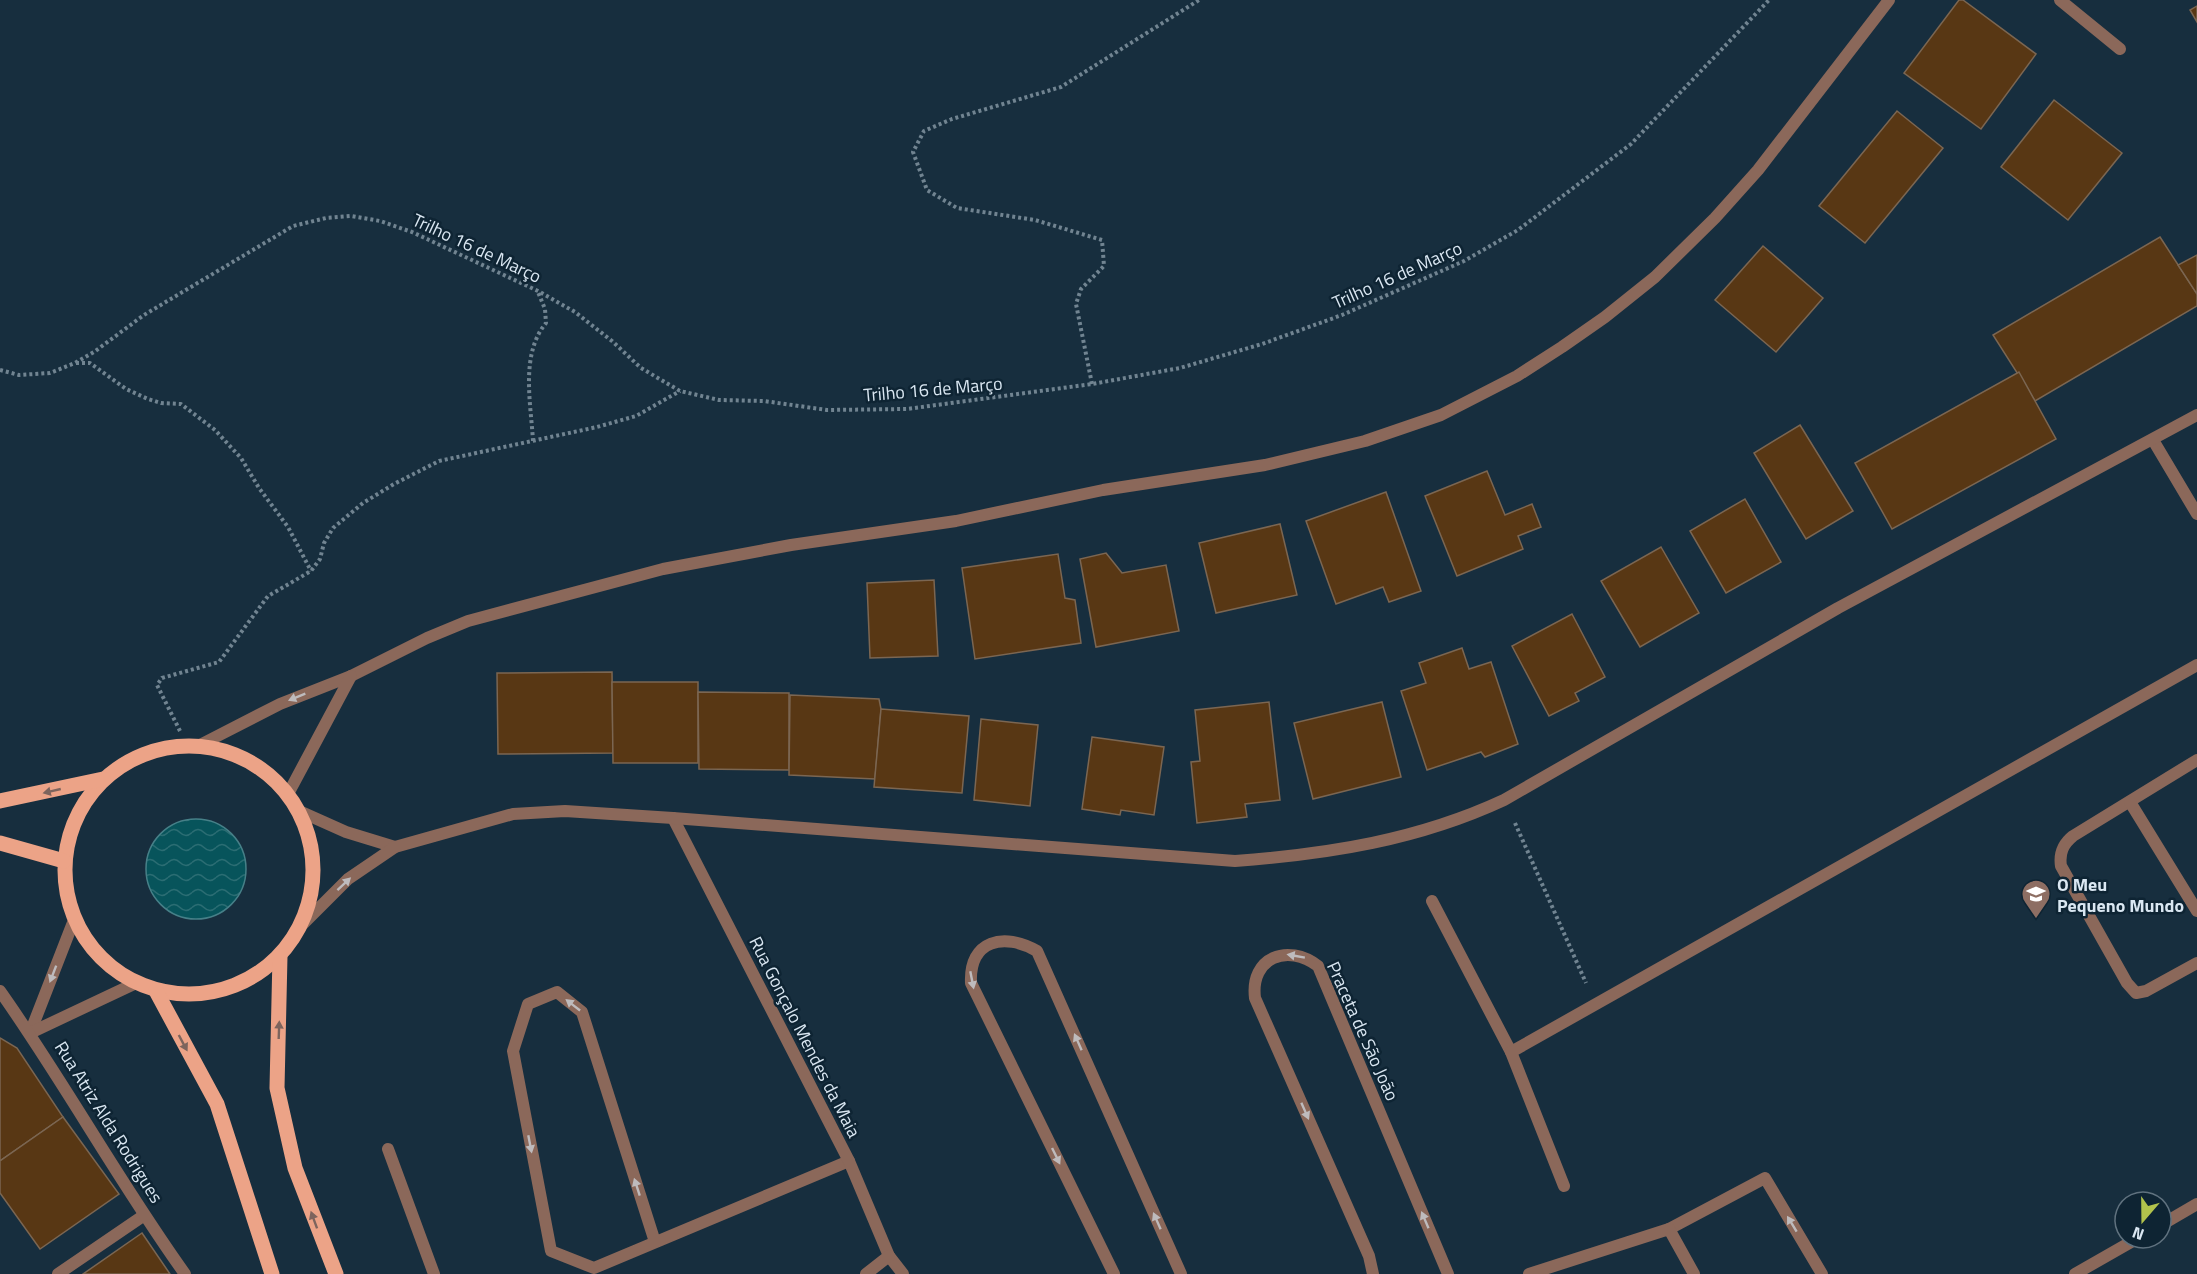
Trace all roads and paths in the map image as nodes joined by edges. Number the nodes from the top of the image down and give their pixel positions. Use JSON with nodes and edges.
{"nodes":[{"id":1,"x":1199,"y":0,"type":"edge"},
{"id":2,"x":1769,"y":0,"type":"edge"},
{"id":3,"x":1889,"y":0,"type":"edge"},
{"id":4,"x":2060,"y":0,"type":"edge"},
{"id":5,"x":2120,"y":49,"type":"dead end"},
{"id":6,"x":538,"y":291,"type":"junction"},
{"id":7,"x":75,"y":363,"type":"junction"},
{"id":8,"x":0,"y":370,"type":"edge"},
{"id":9,"x":1092,"y":384,"type":"junction"},
{"id":10,"x":680,"y":391,"type":"junction"},
{"id":11,"x":2197,"y":415,"type":"edge"},
{"id":12,"x":2153,"y":440,"type":"junction"},
{"id":13,"x":533,"y":441,"type":"junction"},
{"id":14,"x":2197,"y":514,"type":"edge"},
{"id":15,"x":311,"y":571,"type":"junction"},
{"id":16,"x":2197,"y":665,"type":"edge"},
{"id":17,"x":351,"y":676,"type":"junction"},
{"id":18,"x":192,"y":746,"type":"junction"},
{"id":19,"x":2197,"y":760,"type":"edge"},
{"id":20,"x":103,"y":779,"type":"junction"},
{"id":21,"x":288,"y":794,"type":"junction"},
{"id":22,"x":1504,"y":800,"type":"junction"},
{"id":23,"x":0,"y":801,"type":"edge"},
{"id":24,"x":2130,"y":802,"type":"junction"},
{"id":25,"x":299,"y":811,"type":"junction"},
{"id":26,"x":673,"y":818,"type":"junction"},
{"id":27,"x":0,"y":843,"type":"edge"},
{"id":28,"x":395,"y":847,"type":"junction"},
{"id":29,"x":64,"y":861,"type":"junction"},
{"id":30,"x":1432,"y":901,"type":"dead end"},
{"id":31,"x":2197,"y":911,"type":"edge"},
{"id":32,"x":74,"y":920,"type":"junction"},
{"id":33,"x":302,"y":925,"type":"junction"},
{"id":34,"x":280,"y":956,"type":"junction"},
{"id":35,"x":2197,"y":963,"type":"edge"},
{"id":36,"x":136,"y":983,"type":"junction"},
{"id":37,"x":0,"y":991,"type":"edge"},
{"id":38,"x":156,"y":991,"type":"junction"},
{"id":39,"x":1596,"y":1004,"type":"junction"},
{"id":40,"x":30,"y":1033,"type":"junction"},
{"id":41,"x":1511,"y":1052,"type":"junction"},
{"id":42,"x":388,"y":1149,"type":"dead end"},
{"id":43,"x":849,"y":1161,"type":"junction"},
{"id":44,"x":1564,"y":1186,"type":"dead end"},
{"id":45,"x":2197,"y":1204,"type":"edge"},
{"id":46,"x":143,"y":1216,"type":"junction"},
{"id":47,"x":2173,"y":1218,"type":"edge"},
{"id":48,"x":1669,"y":1229,"type":"junction"},
{"id":49,"x":655,"y":1242,"type":"junction"},
{"id":50,"x":2117,"y":1250,"type":"edge"},
{"id":51,"x":889,"y":1256,"type":"junction"},
{"id":52,"x":58,"y":1274,"type":"edge"},
{"id":53,"x":185,"y":1274,"type":"edge"},
{"id":54,"x":272,"y":1274,"type":"edge"},
{"id":55,"x":336,"y":1274,"type":"edge"},
{"id":56,"x":435,"y":1274,"type":"edge"},
{"id":57,"x":866,"y":1274,"type":"edge"},
{"id":58,"x":903,"y":1274,"type":"edge"},
{"id":59,"x":1114,"y":1274,"type":"edge"},
{"id":60,"x":1181,"y":1274,"type":"edge"},
{"id":61,"x":1373,"y":1274,"type":"edge"},
{"id":62,"x":1448,"y":1274,"type":"edge"},
{"id":63,"x":1529,"y":1274,"type":"edge"},
{"id":64,"x":1694,"y":1274,"type":"edge"},
{"id":65,"x":1822,"y":1274,"type":"edge"},
{"id":66,"x":2075,"y":1274,"type":"edge"}],
"edges":[{"from":1,"to":9,"type":"path"},
{"from":2,"to":9,"type":"path","name":"Trilho 16 de Março"},
{"from":3,"to":17,"type":"street"},
{"from":4,"to":5,"type":"street"},
{"from":6,"to":7,"type":"path","name":"Trilho 16 de Março"},
{"from":6,"to":10,"type":"path","name":"Trilho 16 de Março"},
{"from":6,"to":13,"type":"path"},
{"from":7,"to":8,"type":"path","name":"Trilho 16 de Março"},
{"from":7,"to":15,"type":"path"},
{"from":9,"to":10,"type":"path","name":"Trilho 16 de Março"},
{"from":10,"to":13,"type":"path"},
{"from":11,"to":12,"type":"street"},
{"from":12,"to":14,"type":"street"},
{"from":12,"to":22,"type":"street"},
{"from":13,"to":15,"type":"path"},
{"from":15,"to":18,"type":"path"},
{"from":16,"to":39,"type":"street"},
{"from":17,"to":18,"type":"street","one_way":true},
{"from":17,"to":21,"type":"street"},
{"from":18,"to":20,"type":"main road"},
{"from":18,"to":21,"type":"main road"},
{"from":19,"to":24,"type":"street"},
{"from":20,"to":23,"type":"main road","one_way":true},
{"from":20,"to":29,"type":"main road"},
{"from":21,"to":25,"type":"main road"},
{"from":22,"to":26,"type":"street"},
{"from":22,"to":39,"type":"path"},
{"from":24,"to":31,"type":"street"},
{"from":24,"to":35,"type":"street"},
{"from":25,"to":28,"type":"street"},
{"from":25,"to":33,"type":"main road"},
{"from":26,"to":28,"type":"street"},
{"from":26,"to":43,"type":"street","name":"Rua Gonçalo Mendes da Maia"},
{"from":27,"to":29,"type":"main road"},
{"from":33,"to":28,"type":"street","one_way":true},
{"from":29,"to":32,"type":"main road"},
{"from":30,"to":41,"type":"street"},
{"from":32,"to":36,"type":"main road"},
{"from":32,"to":40,"type":"street","one_way":true},
{"from":33,"to":34,"type":"main road"},
{"from":34,"to":38,"type":"main road"},
{"from":55,"to":34,"type":"main road","one_way":true},
{"from":36,"to":38,"type":"main road"},
{"from":36,"to":40,"type":"street"},
{"from":37,"to":40,"type":"street","name":"Rua Atriz Alda Rodrigues"},
{"from":38,"to":54,"type":"main road","one_way":true},
{"from":39,"to":41,"type":"street"},
{"from":40,"to":46,"type":"street","name":"Rua Atriz Alda Rodrigues"},
{"from":41,"to":44,"type":"street"},
{"from":42,"to":56,"type":"street"},
{"from":43,"to":49,"type":"street"},
{"from":43,"to":51,"type":"street","name":"Rua Gonçalo Mendes da Maia"},
{"from":45,"to":47,"type":"street"},
{"from":46,"to":52,"type":"street"},
{"from":46,"to":53,"type":"street","name":"Rua Atriz Alda Rodrigues"},
{"from":48,"to":63,"type":"street"},
{"from":48,"to":64,"type":"street"},
{"from":65,"to":48,"type":"street","one_way":true},
{"from":49,"to":49,"type":"street","one_way":true},
{"from":50,"to":66,"type":"street"},
{"from":51,"to":57,"type":"street"},
{"from":51,"to":58,"type":"street","name":"Rua Gonçalo Mendes da Maia"},
{"from":60,"to":59,"type":"street","one_way":true},
{"from":62,"to":61,"type":"street","name":"Praceta de São João","one_way":true}]}
